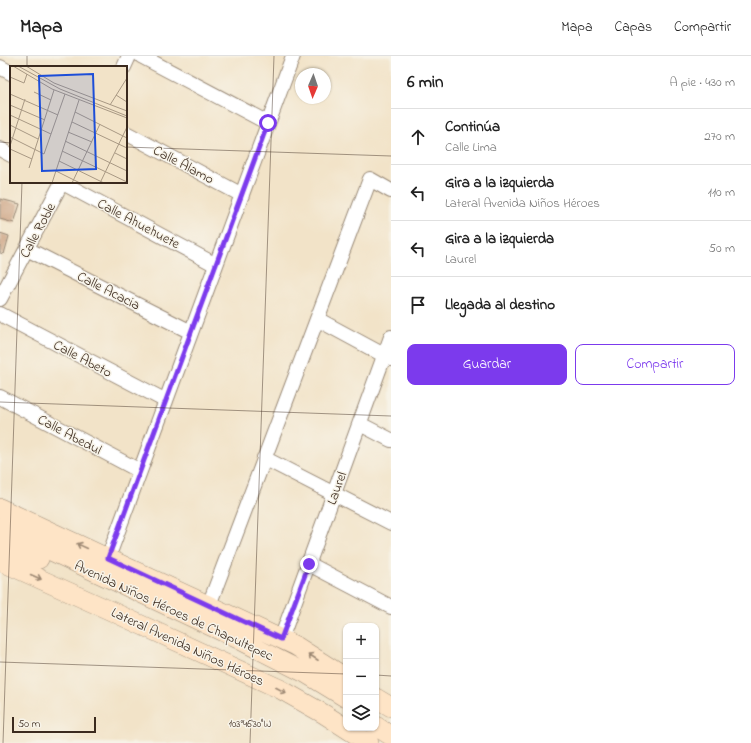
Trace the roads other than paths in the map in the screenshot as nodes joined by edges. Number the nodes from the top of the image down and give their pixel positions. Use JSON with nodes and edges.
{"nodes":[{"id":1,"x":130,"y":56,"type":"edge"},
{"id":2,"x":141,"y":56,"type":"edge"},
{"id":3,"x":293,"y":56,"type":"edge"},
{"id":4,"x":125,"y":66,"type":"edge"},
{"id":5,"x":0,"y":67,"type":"edge"},
{"id":6,"x":10,"y":72,"type":"edge"},
{"id":7,"x":268,"y":123,"type":"junction"},
{"id":8,"x":127,"y":134,"type":"edge"},
{"id":9,"x":0,"y":149,"type":"edge"},
{"id":10,"x":10,"y":154,"type":"edge"},
{"id":11,"x":61,"y":183,"type":"edge"},
{"id":12,"x":64,"y":183,"type":"edge"},
{"id":13,"x":391,"y":190,"type":"edge"},
{"id":14,"x":242,"y":194,"type":"junction"},
{"id":15,"x":26,"y":249,"type":"junction"},
{"id":16,"x":216,"y":264,"type":"junction"},
{"id":17,"x":0,"y":299,"type":"edge"},
{"id":18,"x":0,"y":314,"type":"edge"},
{"id":19,"x":317,"y":319,"type":"junction"},
{"id":20,"x":191,"y":332,"type":"junction"},
{"id":21,"x":391,"y":337,"type":"edge"},
{"id":22,"x":388,"y":357,"type":"edge"},
{"id":23,"x":0,"y":397,"type":"edge"},
{"id":24,"x":166,"y":401,"type":"junction"},
{"id":25,"x":360,"y":424,"type":"junction"},
{"id":26,"x":391,"y":440,"type":"edge"},
{"id":27,"x":264,"y":458,"type":"junction"},
{"id":28,"x":140,"y":471,"type":"junction"},
{"id":29,"x":334,"y":494,"type":"junction"},
{"id":30,"x":0,"y":508,"type":"edge"},
{"id":31,"x":391,"y":523,"type":"edge"},
{"id":32,"x":0,"y":527,"type":"edge"},
{"id":33,"x":0,"y":543,"type":"edge"},
{"id":34,"x":108,"y":558,"type":"junction"},
{"id":35,"x":0,"y":561,"type":"edge"},
{"id":36,"x":309,"y":564,"type":"junction"},
{"id":37,"x":209,"y":605,"type":"junction"},
{"id":38,"x":391,"y":607,"type":"edge"},
{"id":39,"x":281,"y":639,"type":"junction"},
{"id":40,"x":343,"y":676,"type":"edge"},
{"id":41,"x":343,"y":696,"type":"edge"},
{"id":42,"x":379,"y":700,"type":"edge"},
{"id":43,"x":343,"y":706,"type":"edge"},
{"id":44,"x":391,"y":707,"type":"edge"},
{"id":45,"x":379,"y":718,"type":"edge"},
{"id":46,"x":391,"y":725,"type":"edge"},
{"id":47,"x":379,"y":728,"type":"edge"},
{"id":48,"x":391,"y":736,"type":"edge"},
{"id":49,"x":369,"y":743,"type":"edge"}],
"edges":[{"from":1,"to":4,"type":"street"},
{"from":2,"to":7,"type":"street"},
{"from":3,"to":7,"type":"street"},
{"from":5,"to":6,"type":"street"},
{"from":7,"to":14,"type":"street"},
{"from":8,"to":14,"type":"street","name":"Calle Álamo"},
{"from":9,"to":10,"type":"street"},
{"from":11,"to":15,"type":"street","name":"Calle Roble"},
{"from":12,"to":16,"type":"street","name":"Calle Ahuehuete"},
{"from":13,"to":19,"type":"street"},
{"from":14,"to":16,"type":"street"},
{"from":15,"to":17,"type":"street","name":"Calle Roble"},
{"from":15,"to":20,"type":"street","name":"Calle Acacia"},
{"from":16,"to":20,"type":"street"},
{"from":18,"to":24,"type":"street","name":"Calle Abeto"},
{"from":19,"to":22,"type":"street"},
{"from":19,"to":27,"type":"street"},
{"from":20,"to":24,"type":"street"},
{"from":21,"to":22,"type":"street","name":"Laurel"},
{"from":22,"to":25,"type":"street","name":"Laurel"},
{"from":23,"to":28,"type":"street","name":"Calle Abedul"},
{"from":24,"to":28,"type":"street"},
{"from":25,"to":26,"type":"street"},
{"from":25,"to":29,"type":"street","name":"Laurel"},
{"from":27,"to":29,"type":"street"},
{"from":27,"to":37,"type":"street"},
{"from":28,"to":34,"type":"street"},
{"from":29,"to":31,"type":"street"},
{"from":29,"to":36,"type":"street","name":"Laurel"},
{"from":34,"to":30,"type":"street","one_way":true},
{"from":32,"to":41,"type":"street","name":"Avenida Niños Héroes de Chapultepec"},
{"from":33,"to":43,"type":"street","name":"Avenida Niños Héroes de Chapultepec"},
{"from":34,"to":37,"type":"street"},
{"from":35,"to":49,"type":"street","name":"Lateral Avenida Niños Héroes","one_way":true},
{"from":36,"to":38,"type":"street"},
{"from":36,"to":39,"type":"street","name":"Laurel"},
{"from":37,"to":39,"type":"street"},
{"from":40,"to":39,"type":"street","one_way":true},
{"from":42,"to":44,"type":"street"},
{"from":45,"to":46,"type":"street"},
{"from":47,"to":48,"type":"street"}]}
